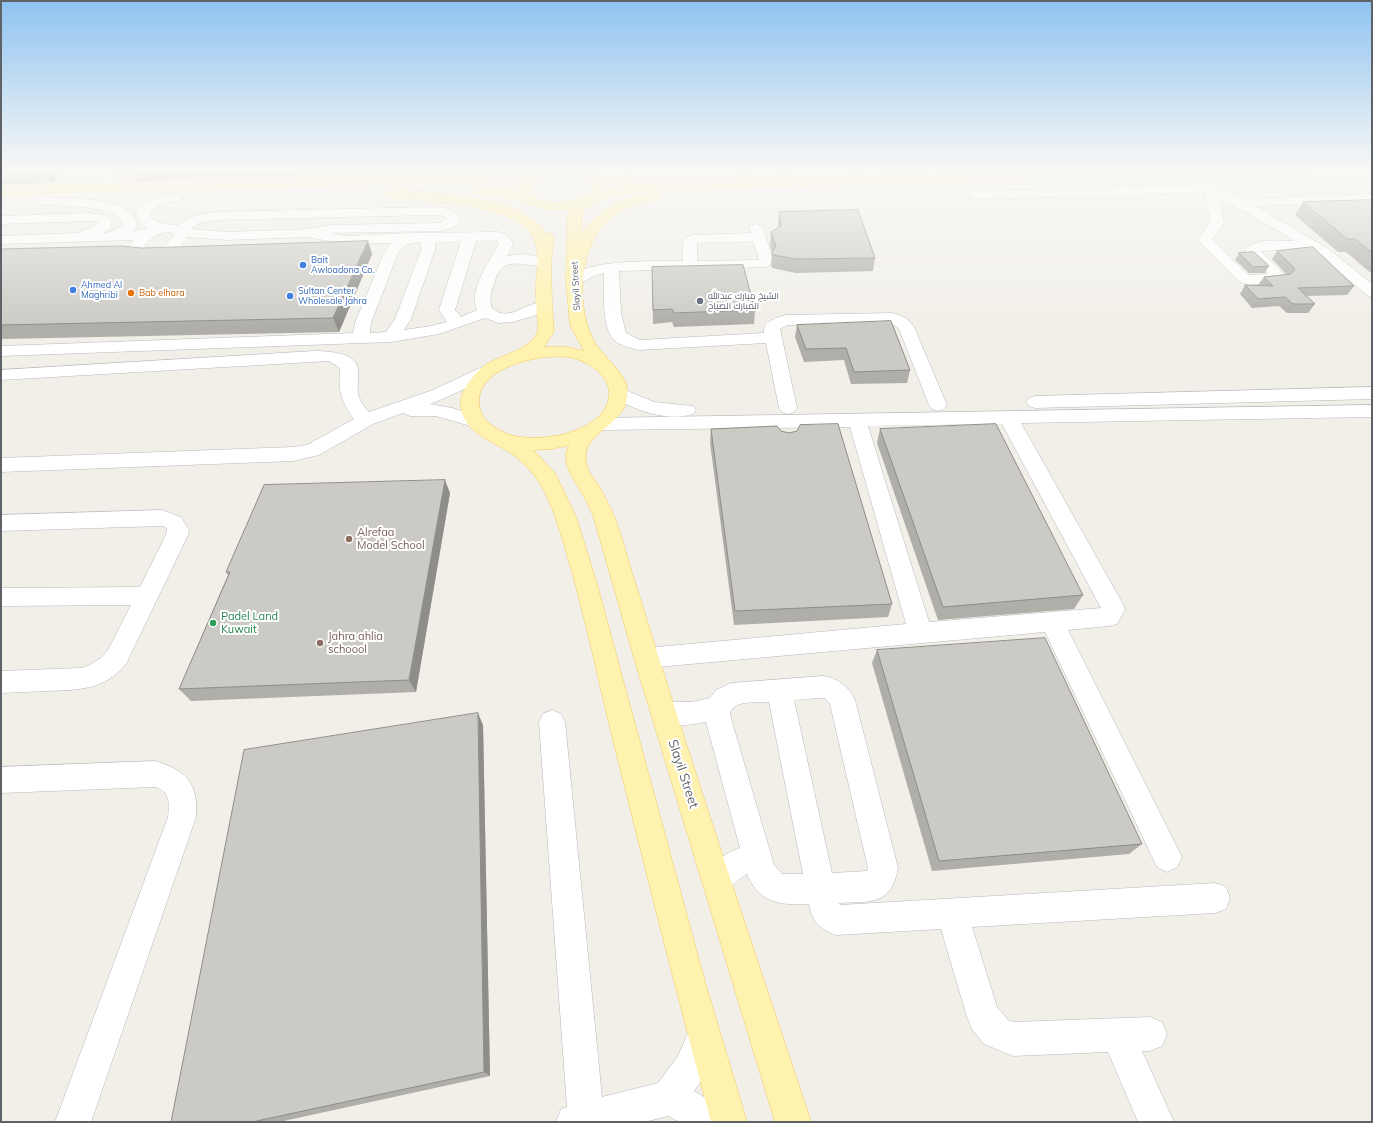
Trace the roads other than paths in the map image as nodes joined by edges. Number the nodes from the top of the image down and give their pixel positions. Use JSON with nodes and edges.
{"nodes":[{"id":1,"x":105,"y":222,"type":"edge"},
{"id":2,"x":130,"y":222,"type":"edge"},
{"id":3,"x":149,"y":222,"type":"edge"},
{"id":4,"x":188,"y":222,"type":"edge"},
{"id":5,"x":451,"y":222,"type":"edge"},
{"id":6,"x":528,"y":222,"type":"edge"},
{"id":7,"x":545,"y":222,"type":"edge"},
{"id":8,"x":575,"y":222,"type":"edge"},
{"id":9,"x":598,"y":222,"type":"edge"},
{"id":10,"x":1217,"y":222,"type":"edge"},
{"id":11,"x":1272,"y":222,"type":"edge"},
{"id":12,"x":162,"y":228,"type":"junction"},
{"id":13,"x":180,"y":231,"type":"junction"},
{"id":14,"x":310,"y":233,"type":"junction"},
{"id":15,"x":148,"y":234,"type":"junction"},
{"id":16,"x":470,"y":236,"type":"junction"},
{"id":17,"x":112,"y":237,"type":"junction"},
{"id":18,"x":417,"y":237,"type":"junction"},
{"id":19,"x":78,"y":238,"type":"junction"},
{"id":20,"x":1,"y":240,"type":"edge"},
{"id":21,"x":1312,"y":245,"type":"junction"},
{"id":22,"x":394,"y":248,"type":"junction"},
{"id":23,"x":324,"y":250,"type":"edge"},
{"id":24,"x":121,"y":253,"type":"edge"},
{"id":25,"x":186,"y":254,"type":"edge"},
{"id":26,"x":135,"y":255,"type":"junction"},
{"id":27,"x":154,"y":256,"type":"junction"},
{"id":28,"x":545,"y":257,"type":"junction"},
{"id":29,"x":690,"y":266,"type":"junction"},
{"id":30,"x":611,"y":267,"type":"junction"},
{"id":31,"x":491,"y":271,"type":"junction"},
{"id":32,"x":574,"y":281,"type":"junction"},
{"id":33,"x":1372,"y":292,"type":"edge"},
{"id":34,"x":544,"y":305,"type":"junction"},
{"id":35,"x":487,"y":312,"type":"junction"},
{"id":36,"x":459,"y":323,"type":"junction"},
{"id":37,"x":391,"y":337,"type":"junction"},
{"id":38,"x":361,"y":338,"type":"junction"},
{"id":39,"x":773,"y":338,"type":"junction"},
{"id":40,"x":1,"y":351,"type":"edge"},
{"id":41,"x":520,"y":356,"type":"junction"},
{"id":42,"x":606,"y":368,"type":"junction"},
{"id":43,"x":488,"y":371,"type":"junction"},
{"id":44,"x":1,"y":375,"type":"edge"},
{"id":45,"x":1372,"y":385,"type":"edge"},
{"id":46,"x":618,"y":394,"type":"junction"},
{"id":47,"x":1363,"y":394,"type":"edge"},
{"id":48,"x":1165,"y":399,"type":"junction"},
{"id":49,"x":938,"y":405,"type":"junction"},
{"id":50,"x":1372,"y":411,"type":"edge"},
{"id":51,"x":372,"y":417,"type":"junction"},
{"id":52,"x":1008,"y":417,"type":"junction"},
{"id":53,"x":1103,"y":417,"type":"junction"},
{"id":54,"x":857,"y":420,"type":"junction"},
{"id":55,"x":477,"y":422,"type":"junction"},
{"id":56,"x":787,"y":423,"type":"junction"},
{"id":57,"x":595,"y":428,"type":"junction"},
{"id":58,"x":502,"y":439,"type":"junction"},
{"id":59,"x":1,"y":465,"type":"edge"},
{"id":60,"x":1,"y":523,"type":"edge"},
{"id":61,"x":147,"y":596,"type":"junction"},
{"id":62,"x":1,"y":597,"type":"edge"},
{"id":63,"x":1052,"y":622,"type":"junction"},
{"id":64,"x":920,"y":633,"type":"junction"},
{"id":65,"x":646,"y":658,"type":"junction"},
{"id":66,"x":1,"y":682,"type":"edge"},
{"id":67,"x":779,"y":690,"type":"junction"},
{"id":68,"x":718,"y":708,"type":"junction"},
{"id":69,"x":664,"y":714,"type":"junction"},
{"id":70,"x":552,"y":722,"type":"dead end"},
{"id":71,"x":1,"y":780,"type":"edge"},
{"id":72,"x":757,"y":857,"type":"junction"},
{"id":73,"x":1167,"y":857,"type":"dead end"},
{"id":74,"x":717,"y":881,"type":"junction"},
{"id":75,"x":821,"y":889,"type":"junction"},
{"id":76,"x":1214,"y":898,"type":"dead end"},
{"id":77,"x":952,"y":914,"type":"junction"},
{"id":78,"x":1150,"y":1034,"type":"dead end"},
{"id":79,"x":1116,"y":1035,"type":"junction"},
{"id":80,"x":704,"y":1036,"type":"junction"},
{"id":81,"x":669,"y":1098,"type":"junction"},
{"id":82,"x":580,"y":1121,"type":"edge"},
{"id":83,"x":73,"y":1122,"type":"edge"},
{"id":84,"x":711,"y":1122,"type":"edge"},
{"id":85,"x":729,"y":1122,"type":"edge"},
{"id":86,"x":793,"y":1122,"type":"edge"},
{"id":87,"x":1156,"y":1122,"type":"edge"}],
"edges":[{"from":1,"to":19,"type":"street"},
{"from":2,"to":17,"type":"street"},
{"from":3,"to":12,"type":"street"},
{"from":4,"to":13,"type":"street"},
{"from":5,"to":14,"type":"street"},
{"from":6,"to":28,"type":"main road"},
{"from":7,"to":28,"type":"main road"},
{"from":8,"to":32,"type":"main road","name":"Slayil Street"},
{"from":9,"to":32,"type":"main road"},
{"from":10,"to":21,"type":"street"},
{"from":11,"to":21,"type":"street"},
{"from":12,"to":13,"type":"street"},
{"from":12,"to":15,"type":"street"},
{"from":13,"to":14,"type":"street"},
{"from":13,"to":27,"type":"street"},
{"from":14,"to":18,"type":"street"},
{"from":15,"to":17,"type":"street"},
{"from":15,"to":26,"type":"street"},
{"from":16,"to":18,"type":"street"},
{"from":16,"to":31,"type":"street"},
{"from":16,"to":36,"type":"street"},
{"from":17,"to":19,"type":"street"},
{"from":18,"to":22,"type":"street"},
{"from":18,"to":37,"type":"street"},
{"from":19,"to":20,"type":"street"},
{"from":21,"to":33,"type":"street"},
{"from":22,"to":23,"type":"street"},
{"from":22,"to":38,"type":"street"},
{"from":24,"to":26,"type":"street"},
{"from":25,"to":27,"type":"street"},
{"from":26,"to":27,"type":"street"},
{"from":28,"to":31,"type":"street"},
{"from":28,"to":34,"type":"main road"},
{"from":29,"to":29,"type":"street"},
{"from":29,"to":30,"type":"street"},
{"from":30,"to":32,"type":"street"},
{"from":30,"to":39,"type":"street"},
{"from":31,"to":35,"type":"street"},
{"from":32,"to":42,"type":"main road","name":"Slayil Street"},
{"from":34,"to":35,"type":"street"},
{"from":34,"to":41,"type":"main road"},
{"from":35,"to":36,"type":"street"},
{"from":36,"to":37,"type":"street"},
{"from":37,"to":38,"type":"street"},
{"from":38,"to":40,"type":"street"},
{"from":39,"to":49,"type":"street"},
{"from":39,"to":56,"type":"street"},
{"from":41,"to":42,"type":"main road"},
{"from":41,"to":43,"type":"main road"},
{"from":42,"to":46,"type":"main road"},
{"from":43,"to":51,"type":"street"},
{"from":43,"to":55,"type":"main road"},
{"from":44,"to":51,"type":"street"},
{"from":45,"to":47,"type":"street"},
{"from":46,"to":56,"type":"street"},
{"from":46,"to":57,"type":"main road"},
{"from":47,"to":48,"type":"street"},
{"from":48,"to":49,"type":"street"},
{"from":48,"to":53,"type":"street"},
{"from":49,"to":56,"type":"street"},
{"from":50,"to":53,"type":"street"},
{"from":51,"to":55,"type":"street"},
{"from":51,"to":59,"type":"street"},
{"from":52,"to":53,"type":"street"},
{"from":52,"to":54,"type":"street"},
{"from":52,"to":63,"type":"street"},
{"from":54,"to":56,"type":"street"},
{"from":54,"to":64,"type":"street"},
{"from":55,"to":58,"type":"main road"},
{"from":56,"to":57,"type":"street"},
{"from":57,"to":58,"type":"main road"},
{"from":57,"to":65,"type":"main road","name":"Slayil Street"},
{"from":58,"to":80,"type":"main road"},
{"from":60,"to":61,"type":"street"},
{"from":61,"to":62,"type":"street"},
{"from":61,"to":66,"type":"street"},
{"from":63,"to":64,"type":"street"},
{"from":63,"to":73,"type":"street"},
{"from":64,"to":65,"type":"street"},
{"from":65,"to":69,"type":"main road","name":"Slayil Street"},
{"from":67,"to":68,"type":"street"},
{"from":67,"to":75,"type":"street"},
{"from":67,"to":75,"type":"street"},
{"from":68,"to":69,"type":"street"},
{"from":68,"to":72,"type":"street"},
{"from":69,"to":74,"type":"main road","name":"Slayil Street"},
{"from":70,"to":82,"type":"street"},
{"from":71,"to":83,"type":"street"},
{"from":72,"to":74,"type":"street"},
{"from":72,"to":75,"type":"street"},
{"from":74,"to":86,"type":"main road","name":"Slayil Street"},
{"from":75,"to":77,"type":"street"},
{"from":76,"to":77,"type":"street"},
{"from":77,"to":79,"type":"street"},
{"from":78,"to":79,"type":"street"},
{"from":79,"to":87,"type":"street"},
{"from":80,"to":81,"type":"street"},
{"from":80,"to":85,"type":"main road"},
{"from":81,"to":82,"type":"street"},
{"from":81,"to":84,"type":"street"}]}
